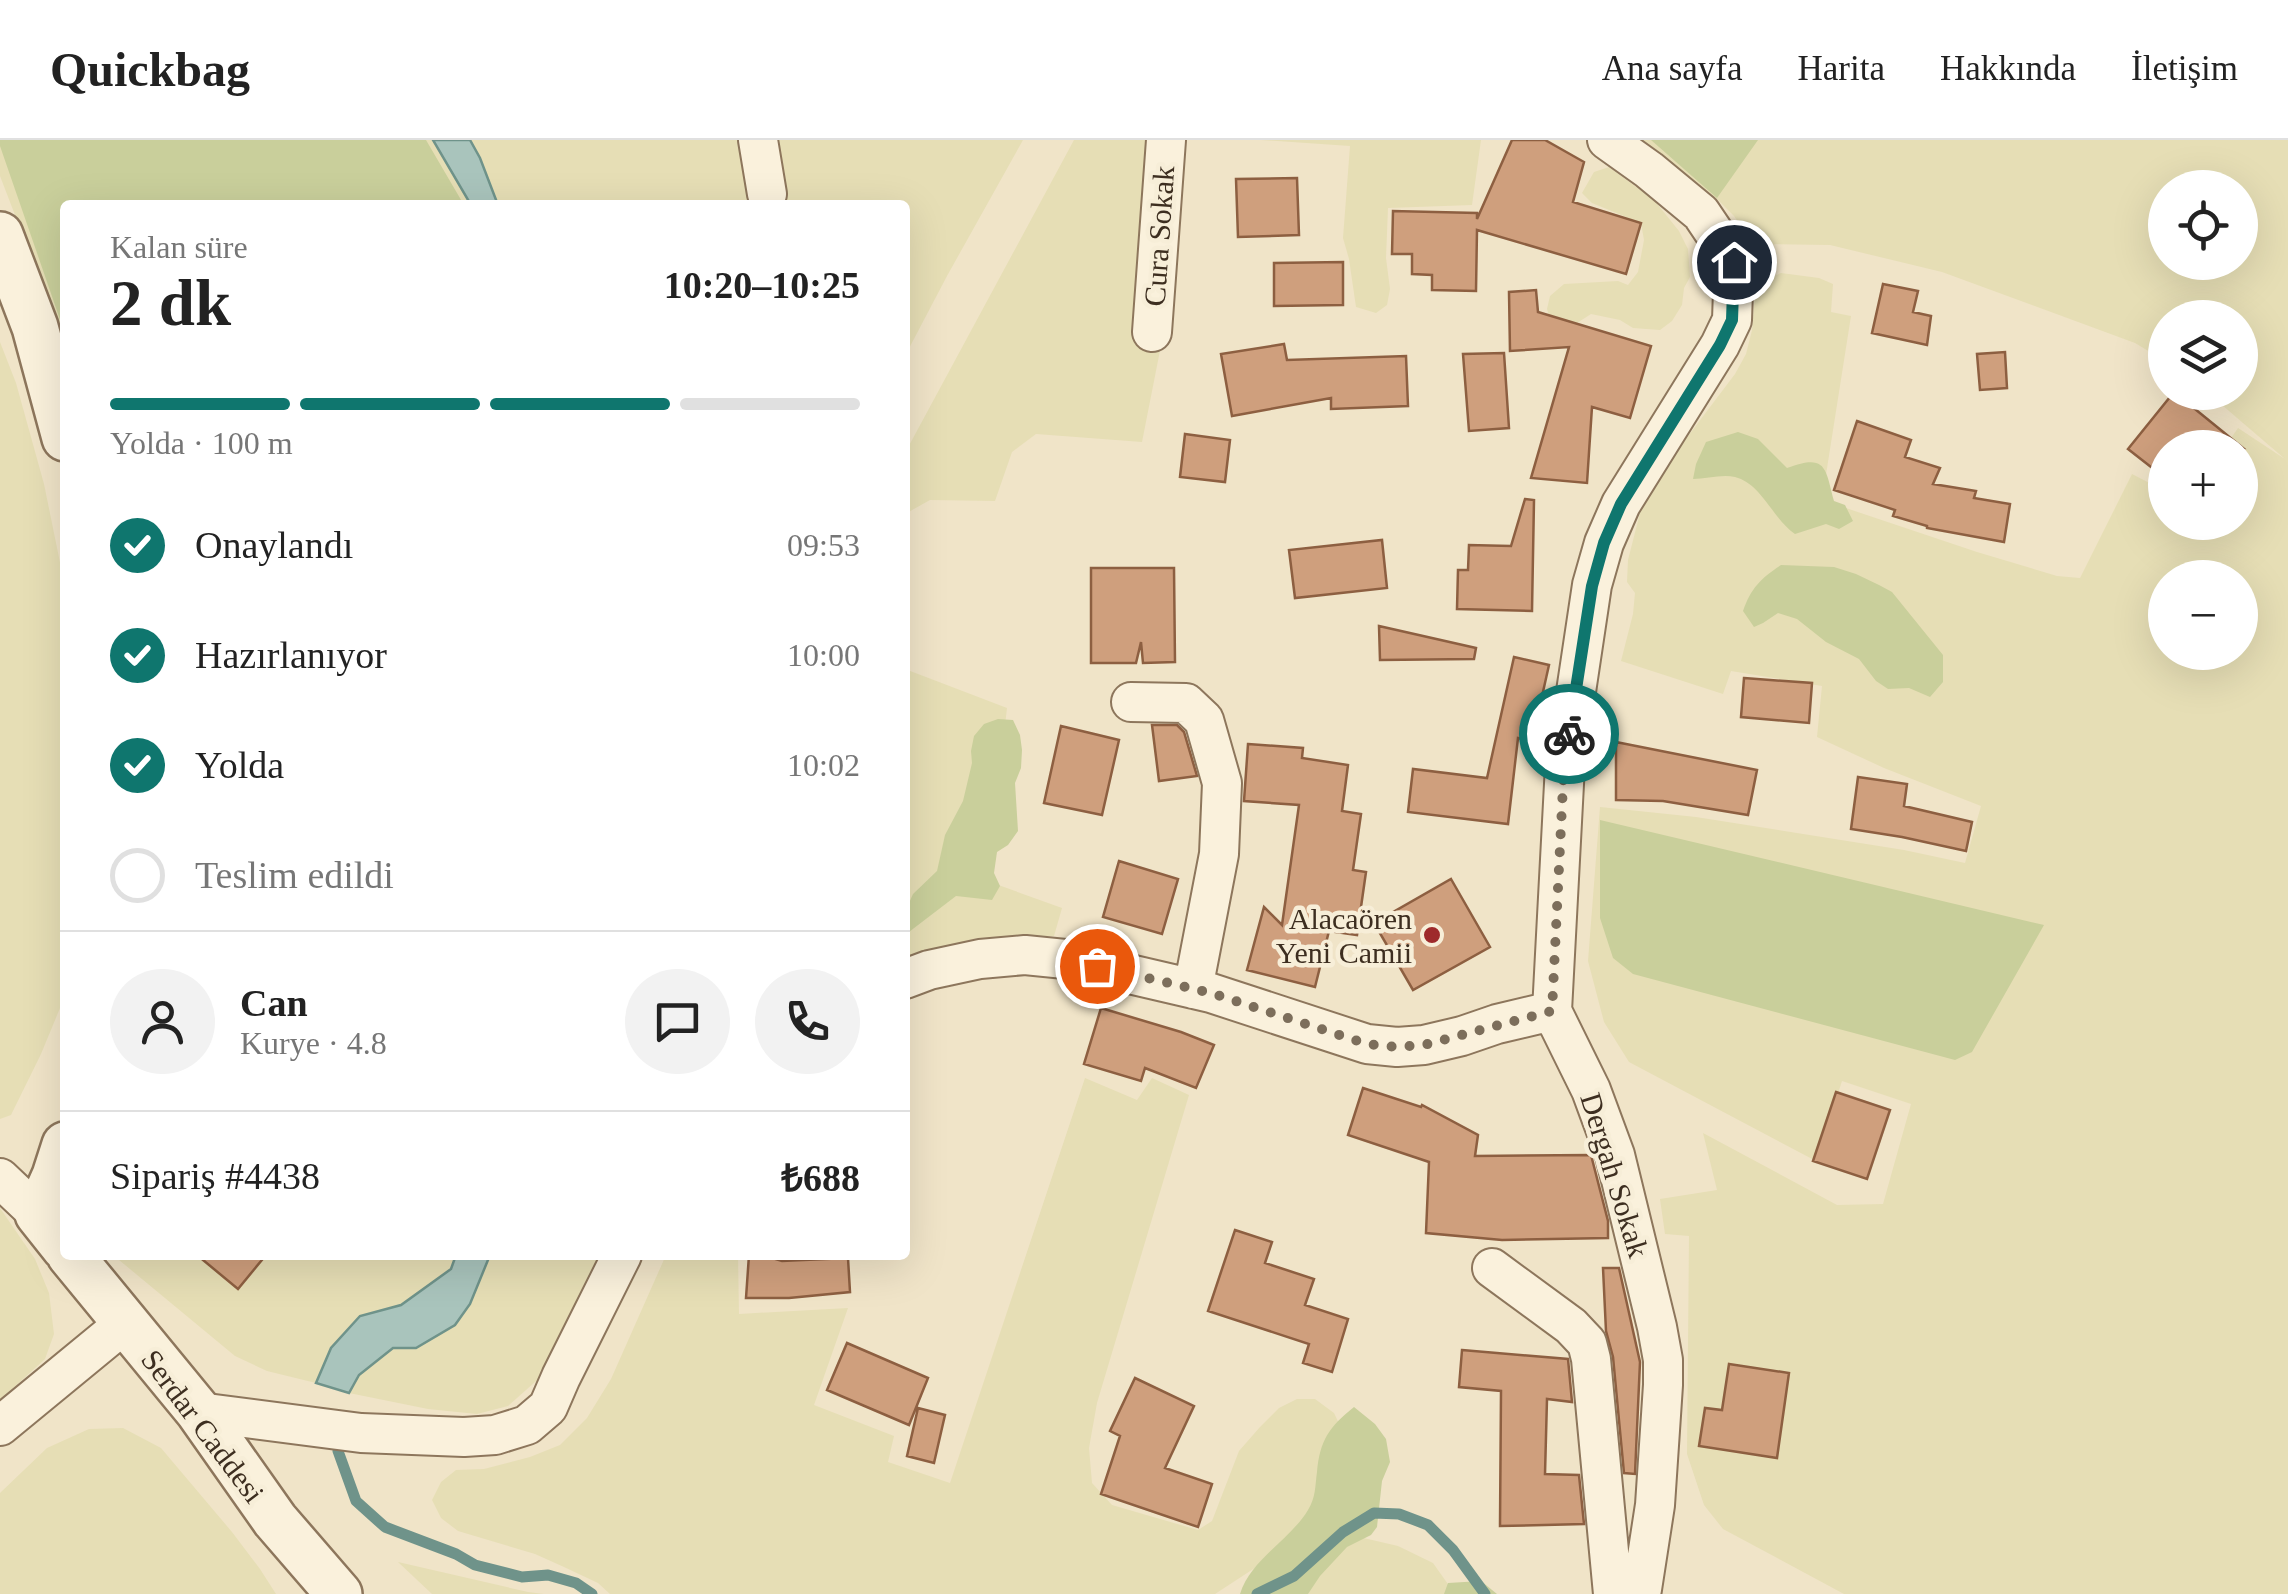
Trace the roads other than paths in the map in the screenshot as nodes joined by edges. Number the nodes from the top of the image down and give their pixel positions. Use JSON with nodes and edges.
{"nodes":[{"id":1,"x":758,"y":140,"type":"edge"},
{"id":2,"x":1166,"y":140,"type":"edge"},
{"id":3,"x":1608,"y":140,"type":"edge"},
{"id":4,"x":766,"y":194,"type":"dead end"},
{"id":5,"x":0,"y":235,"type":"edge"},
{"id":6,"x":1152,"y":332,"type":"dead end"},
{"id":7,"x":60,"y":420,"type":"edge"},
{"id":8,"x":1131,"y":702,"type":"dead end"},
{"id":9,"x":910,"y":977,"type":"edge"},
{"id":10,"x":1193,"y":988,"type":"junction"},
{"id":11,"x":1552,"y":1011,"type":"junction"},
{"id":12,"x":60,"y":1160,"type":"edge"},
{"id":13,"x":0,"y":1178,"type":"edge"},
{"id":14,"x":38,"y":1214,"type":"junction"},
{"id":15,"x":60,"y":1242,"type":"edge"},
{"id":16,"x":74,"y":1260,"type":"edge"},
{"id":17,"x":620,"y":1260,"type":"edge"},
{"id":18,"x":1492,"y":1268,"type":"dead end"},
{"id":19,"x":124,"y":1324,"type":"junction"},
{"id":20,"x":199,"y":1412,"type":"junction"},
{"id":21,"x":0,"y":1426,"type":"edge"},
{"id":22,"x":1628,"y":1592,"type":"edge"},
{"id":23,"x":339,"y":1594,"type":"edge"}],
"edges":[{"from":1,"to":4,"type":"street"},
{"from":2,"to":6,"type":"street","name":"Cura Sokak"},
{"from":3,"to":11,"type":"street","name":"Dergah Sokak"},
{"from":5,"to":7,"type":"street"},
{"from":8,"to":10,"type":"street"},
{"from":9,"to":10,"type":"street"},
{"from":10,"to":11,"type":"street"},
{"from":11,"to":22,"type":"street","name":"Dergah Sokak"},
{"from":12,"to":14,"type":"street"},
{"from":13,"to":14,"type":"street"},
{"from":14,"to":15,"type":"street"},
{"from":16,"to":19,"type":"street","name":"Serdar Caddesi"},
{"from":17,"to":20,"type":"street"},
{"from":18,"to":22,"type":"street"},
{"from":19,"to":20,"type":"street","name":"Serdar Caddesi"},
{"from":19,"to":21,"type":"street"},
{"from":20,"to":23,"type":"street","name":"Serdar Caddesi"}]}
